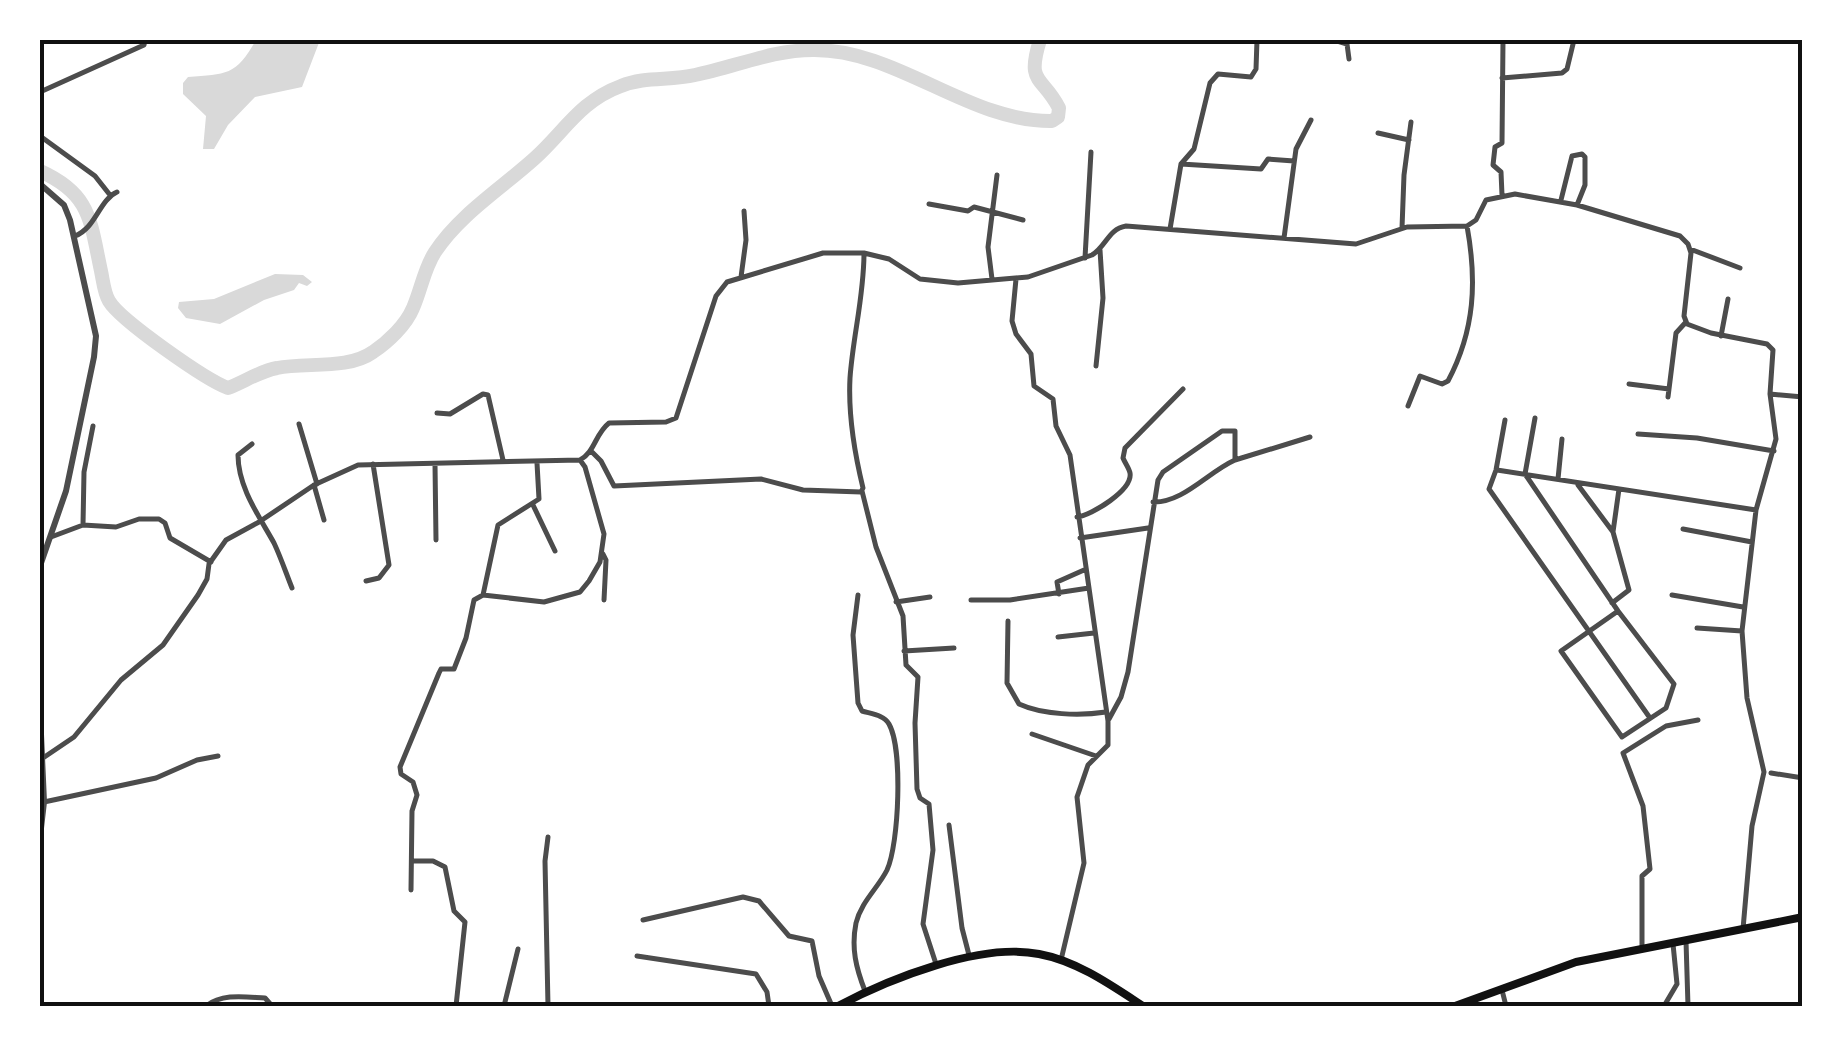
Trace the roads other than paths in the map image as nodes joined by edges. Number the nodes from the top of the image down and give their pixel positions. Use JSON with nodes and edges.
{"nodes":[{"id":1,"x":132,"y":40,"type":"edge"},
{"id":2,"x":145,"y":40,"type":"edge"},
{"id":3,"x":1257,"y":40,"type":"edge"},
{"id":4,"x":1334,"y":40,"type":"edge"},
{"id":5,"x":1502,"y":40,"type":"edge"},
{"id":6,"x":1573,"y":43,"type":"edge"},
{"id":7,"x":134,"y":50,"type":"junction"},
{"id":8,"x":1349,"y":59,"type":"dead end"},
{"id":9,"x":1502,"y":78,"type":"junction"},
{"id":10,"x":40,"y":92,"type":"edge"},
{"id":11,"x":1311,"y":120,"type":"dead end"},
{"id":12,"x":1411,"y":122,"type":"dead end"},
{"id":13,"x":1378,"y":133,"type":"dead end"},
{"id":14,"x":40,"y":136,"type":"edge"},
{"id":15,"x":1410,"y":140,"type":"junction"},
{"id":16,"x":1091,"y":152,"type":"dead end"},
{"id":17,"x":1294,"y":161,"type":"junction"},
{"id":18,"x":1181,"y":164,"type":"junction"},
{"id":19,"x":997,"y":175,"type":"dead end"},
{"id":20,"x":40,"y":184,"type":"edge"},
{"id":21,"x":1502,"y":195,"type":"junction"},
{"id":22,"x":1561,"y":200,"type":"junction"},
{"id":23,"x":928,"y":204,"type":"dead end"},
{"id":24,"x":1577,"y":204,"type":"junction"},
{"id":25,"x":744,"y":211,"type":"dead end"},
{"id":26,"x":993,"y":213,"type":"junction"},
{"id":27,"x":1023,"y":220,"type":"dead end"},
{"id":28,"x":1466,"y":226,"type":"junction"},
{"id":29,"x":1402,"y":228,"type":"junction"},
{"id":30,"x":1170,"y":229,"type":"junction"},
{"id":31,"x":75,"y":236,"type":"junction"},
{"id":32,"x":1284,"y":238,"type":"junction"},
{"id":33,"x":1690,"y":248,"type":"junction"},
{"id":34,"x":1100,"y":250,"type":"junction"},
{"id":35,"x":864,"y":253,"type":"junction"},
{"id":36,"x":1085,"y":258,"type":"junction"},
{"id":37,"x":1740,"y":268,"type":"dead end"},
{"id":38,"x":741,"y":277,"type":"junction"},
{"id":39,"x":992,"y":279,"type":"junction"},
{"id":40,"x":1016,"y":279,"type":"junction"},
{"id":41,"x":1728,"y":299,"type":"dead end"},
{"id":42,"x":1686,"y":322,"type":"junction"},
{"id":43,"x":1721,"y":336,"type":"junction"},
{"id":44,"x":1096,"y":366,"type":"dead end"},
{"id":45,"x":1629,"y":384,"type":"dead end"},
{"id":46,"x":1182,"y":389,"type":"dead end"},
{"id":47,"x":1770,"y":394,"type":"junction"},
{"id":48,"x":1803,"y":396,"type":"edge"},
{"id":49,"x":1408,"y":406,"type":"dead end"},
{"id":50,"x":437,"y":413,"type":"dead end"},
{"id":51,"x":1535,"y":418,"type":"dead end"},
{"id":52,"x":1504,"y":420,"type":"dead end"},
{"id":53,"x":299,"y":424,"type":"dead end"},
{"id":54,"x":92,"y":426,"type":"dead end"},
{"id":55,"x":1638,"y":434,"type":"dead end"},
{"id":56,"x":1310,"y":437,"type":"dead end"},
{"id":57,"x":1562,"y":439,"type":"dead end"},
{"id":58,"x":252,"y":444,"type":"dead end"},
{"id":59,"x":591,"y":451,"type":"junction"},
{"id":60,"x":1774,"y":451,"type":"junction"},
{"id":61,"x":502,"y":460,"type":"junction"},
{"id":62,"x":580,"y":460,"type":"junction"},
{"id":63,"x":1235,"y":460,"type":"junction"},
{"id":64,"x":537,"y":463,"type":"junction"},
{"id":65,"x":372,"y":464,"type":"junction"},
{"id":66,"x":435,"y":464,"type":"junction"},
{"id":67,"x":1496,"y":470,"type":"junction"},
{"id":68,"x":1525,"y":474,"type":"junction"},
{"id":69,"x":1558,"y":479,"type":"junction"},
{"id":70,"x":1576,"y":482,"type":"junction"},
{"id":71,"x":316,"y":484,"type":"junction"},
{"id":72,"x":1619,"y":488,"type":"junction"},
{"id":73,"x":862,"y":491,"type":"junction"},
{"id":74,"x":1153,"y":502,"type":"junction"},
{"id":75,"x":532,"y":505,"type":"junction"},
{"id":76,"x":1756,"y":510,"type":"junction"},
{"id":77,"x":1077,"y":517,"type":"junction"},
{"id":78,"x":324,"y":520,"type":"dead end"},
{"id":79,"x":259,"y":522,"type":"junction"},
{"id":80,"x":82,"y":526,"type":"junction"},
{"id":81,"x":1148,"y":528,"type":"junction"},
{"id":82,"x":1682,"y":529,"type":"dead end"},
{"id":83,"x":1612,"y":532,"type":"junction"},
{"id":84,"x":49,"y":538,"type":"junction"},
{"id":85,"x":1080,"y":538,"type":"junction"},
{"id":86,"x":436,"y":540,"type":"dead end"},
{"id":87,"x":1752,"y":542,"type":"junction"},
{"id":88,"x":555,"y":551,"type":"dead end"},
{"id":89,"x":602,"y":552,"type":"junction"},
{"id":90,"x":210,"y":562,"type":"junction"},
{"id":91,"x":40,"y":566,"type":"edge"},
{"id":92,"x":1085,"y":570,"type":"junction"},
{"id":93,"x":366,"y":581,"type":"dead end"},
{"id":94,"x":292,"y":588,"type":"dead end"},
{"id":95,"x":1089,"y":588,"type":"junction"},
{"id":96,"x":1058,"y":594,"type":"junction"},
{"id":97,"x":483,"y":595,"type":"junction"},
{"id":98,"x":858,"y":595,"type":"dead end"},
{"id":99,"x":1672,"y":596,"type":"dead end"},
{"id":100,"x":930,"y":597,"type":"dead end"},
{"id":101,"x":604,"y":600,"type":"dead end"},
{"id":102,"x":971,"y":600,"type":"dead end"},
{"id":103,"x":896,"y":602,"type":"junction"},
{"id":104,"x":1612,"y":603,"type":"junction"},
{"id":105,"x":1744,"y":607,"type":"junction"},
{"id":106,"x":1618,"y":611,"type":"junction"},
{"id":107,"x":1008,"y":621,"type":"dead end"},
{"id":108,"x":1697,"y":628,"type":"dead end"},
{"id":109,"x":1589,"y":631,"type":"junction"},
{"id":110,"x":1742,"y":631,"type":"junction"},
{"id":111,"x":1094,"y":634,"type":"junction"},
{"id":112,"x":1058,"y":637,"type":"dead end"},
{"id":113,"x":954,"y":648,"type":"dead end"},
{"id":114,"x":904,"y":651,"type":"junction"},
{"id":115,"x":40,"y":712,"type":"edge"},
{"id":116,"x":1106,"y":712,"type":"junction"},
{"id":117,"x":1650,"y":718,"type":"junction"},
{"id":118,"x":1698,"y":720,"type":"dead end"},
{"id":119,"x":1108,"y":722,"type":"junction"},
{"id":120,"x":1032,"y":734,"type":"dead end"},
{"id":121,"x":218,"y":756,"type":"dead end"},
{"id":122,"x":1096,"y":756,"type":"junction"},
{"id":123,"x":41,"y":760,"type":"edge"},
{"id":124,"x":1768,"y":772,"type":"junction"},
{"id":125,"x":1803,"y":778,"type":"edge"},
{"id":126,"x":42,"y":790,"type":"edge"},
{"id":127,"x":44,"y":802,"type":"junction"},
{"id":128,"x":949,"y":825,"type":"dead end"},
{"id":129,"x":548,"y":837,"type":"dead end"},
{"id":130,"x":40,"y":838,"type":"edge"},
{"id":131,"x":414,"y":860,"type":"junction"},
{"id":132,"x":411,"y":890,"type":"dead end"},
{"id":133,"x":1803,"y":917,"type":"edge"},
{"id":134,"x":644,"y":920,"type":"dead end"},
{"id":135,"x":1743,"y":929,"type":"junction"},
{"id":136,"x":1686,"y":941,"type":"junction"},
{"id":137,"x":1672,"y":944,"type":"junction"},
{"id":138,"x":1642,"y":948,"type":"junction"},
{"id":139,"x":518,"y":949,"type":"dead end"},
{"id":140,"x":637,"y":956,"type":"dead end"},
{"id":141,"x":970,"y":958,"type":"junction"},
{"id":142,"x":1061,"y":960,"type":"junction"},
{"id":143,"x":937,"y":966,"type":"junction"},
{"id":144,"x":1501,"y":989,"type":"junction"},
{"id":145,"x":865,"y":991,"type":"junction"},
{"id":146,"x":206,"y":1006,"type":"edge"},
{"id":147,"x":272,"y":1006,"type":"edge"},
{"id":148,"x":456,"y":1006,"type":"edge"},
{"id":149,"x":504,"y":1006,"type":"edge"},
{"id":150,"x":548,"y":1006,"type":"edge"},
{"id":151,"x":769,"y":1006,"type":"edge"},
{"id":152,"x":835,"y":1006,"type":"edge"},
{"id":153,"x":1143,"y":1006,"type":"edge"},
{"id":154,"x":1455,"y":1006,"type":"edge"},
{"id":155,"x":1506,"y":1006,"type":"edge"},
{"id":156,"x":1664,"y":1006,"type":"edge"},
{"id":157,"x":1688,"y":1006,"type":"edge"}],
"edges":[{"from":1,"to":7,"type":"street"},
{"from":2,"to":7,"type":"street"},
{"from":3,"to":18,"type":"street"},
{"from":4,"to":8,"type":"street"},
{"from":5,"to":9,"type":"street"},
{"from":6,"to":9,"type":"street"},
{"from":7,"to":10,"type":"street"},
{"from":9,"to":21,"type":"street"},
{"from":11,"to":17,"type":"street"},
{"from":12,"to":15,"type":"street"},
{"from":13,"to":15,"type":"street"},
{"from":14,"to":31,"type":"street"},
{"from":15,"to":29,"type":"street"},
{"from":16,"to":36,"type":"street"},
{"from":17,"to":18,"type":"street"},
{"from":17,"to":32,"type":"street"},
{"from":18,"to":30,"type":"street"},
{"from":19,"to":26,"type":"street"},
{"from":20,"to":31,"type":"street"},
{"from":21,"to":22,"type":"street"},
{"from":21,"to":28,"type":"street"},
{"from":22,"to":24,"type":"street"},
{"from":22,"to":24,"type":"street"},
{"from":23,"to":26,"type":"street"},
{"from":24,"to":33,"type":"street"},
{"from":25,"to":38,"type":"street"},
{"from":26,"to":27,"type":"street"},
{"from":26,"to":39,"type":"street"},
{"from":28,"to":29,"type":"street"},
{"from":28,"to":49,"type":"street"},
{"from":29,"to":32,"type":"street"},
{"from":30,"to":32,"type":"street"},
{"from":30,"to":34,"type":"street"},
{"from":31,"to":84,"type":"street"},
{"from":33,"to":37,"type":"street"},
{"from":33,"to":42,"type":"street"},
{"from":34,"to":36,"type":"street"},
{"from":34,"to":44,"type":"street"},
{"from":35,"to":38,"type":"street"},
{"from":35,"to":39,"type":"street"},
{"from":35,"to":73,"type":"street"},
{"from":36,"to":40,"type":"street"},
{"from":38,"to":59,"type":"street"},
{"from":39,"to":40,"type":"street"},
{"from":40,"to":77,"type":"street"},
{"from":41,"to":43,"type":"street"},
{"from":42,"to":43,"type":"street"},
{"from":42,"to":45,"type":"street"},
{"from":43,"to":47,"type":"street"},
{"from":46,"to":77,"type":"street"},
{"from":47,"to":48,"type":"street"},
{"from":47,"to":60,"type":"street"},
{"from":50,"to":61,"type":"street"},
{"from":51,"to":68,"type":"street"},
{"from":52,"to":67,"type":"street"},
{"from":53,"to":71,"type":"street"},
{"from":54,"to":80,"type":"street"},
{"from":55,"to":60,"type":"street"},
{"from":56,"to":63,"type":"street"},
{"from":57,"to":69,"type":"street"},
{"from":58,"to":79,"type":"street"},
{"from":59,"to":62,"type":"street"},
{"from":59,"to":73,"type":"street"},
{"from":60,"to":76,"type":"street"},
{"from":61,"to":64,"type":"street"},
{"from":61,"to":66,"type":"street"},
{"from":62,"to":64,"type":"street"},
{"from":62,"to":89,"type":"street"},
{"from":63,"to":74,"type":"street"},
{"from":63,"to":74,"type":"street"},
{"from":64,"to":75,"type":"street"},
{"from":65,"to":66,"type":"street"},
{"from":65,"to":71,"type":"street"},
{"from":65,"to":93,"type":"street"},
{"from":66,"to":86,"type":"street"},
{"from":67,"to":68,"type":"street"},
{"from":67,"to":109,"type":"street"},
{"from":68,"to":69,"type":"street"},
{"from":68,"to":104,"type":"street"},
{"from":69,"to":70,"type":"street"},
{"from":70,"to":72,"type":"street"},
{"from":70,"to":83,"type":"street"},
{"from":71,"to":78,"type":"street"},
{"from":71,"to":79,"type":"street"},
{"from":72,"to":76,"type":"street"},
{"from":72,"to":83,"type":"street"},
{"from":73,"to":103,"type":"street"},
{"from":74,"to":81,"type":"street"},
{"from":75,"to":88,"type":"street"},
{"from":75,"to":97,"type":"street"},
{"from":76,"to":87,"type":"street"},
{"from":77,"to":85,"type":"street"},
{"from":79,"to":90,"type":"street"},
{"from":79,"to":94,"type":"street"},
{"from":80,"to":84,"type":"street"},
{"from":80,"to":90,"type":"street"},
{"from":81,"to":85,"type":"street"},
{"from":81,"to":119,"type":"street"},
{"from":82,"to":87,"type":"street"},
{"from":83,"to":104,"type":"street"},
{"from":84,"to":91,"type":"street"},
{"from":85,"to":92,"type":"street"},
{"from":87,"to":105,"type":"street"},
{"from":89,"to":97,"type":"street"},
{"from":89,"to":101,"type":"street"},
{"from":90,"to":123,"type":"street"},
{"from":92,"to":95,"type":"street"},
{"from":92,"to":96,"type":"street"},
{"from":95,"to":96,"type":"street"},
{"from":95,"to":111,"type":"street"},
{"from":96,"to":102,"type":"street"},
{"from":97,"to":131,"type":"street"},
{"from":98,"to":145,"type":"street"},
{"from":99,"to":105,"type":"street"},
{"from":100,"to":103,"type":"street"},
{"from":103,"to":114,"type":"street"},
{"from":104,"to":106,"type":"street"},
{"from":105,"to":110,"type":"street"},
{"from":106,"to":109,"type":"street"},
{"from":106,"to":117,"type":"street"},
{"from":107,"to":116,"type":"street"},
{"from":108,"to":110,"type":"street"},
{"from":109,"to":117,"type":"street"},
{"from":109,"to":117,"type":"street"},
{"from":110,"to":124,"type":"street"},
{"from":111,"to":112,"type":"street"},
{"from":111,"to":116,"type":"street"},
{"from":113,"to":114,"type":"street"},
{"from":114,"to":143,"type":"street"},
{"from":115,"to":123,"type":"street"},
{"from":116,"to":119,"type":"street"},
{"from":118,"to":138,"type":"street"},
{"from":119,"to":122,"type":"street"},
{"from":120,"to":122,"type":"street"},
{"from":121,"to":127,"type":"street"},
{"from":122,"to":142,"type":"street"},
{"from":123,"to":126,"type":"street"},
{"from":124,"to":125,"type":"street"},
{"from":124,"to":135,"type":"street"},
{"from":126,"to":127,"type":"street"},
{"from":127,"to":130,"type":"street"},
{"from":128,"to":141,"type":"street"},
{"from":129,"to":150,"type":"street"},
{"from":131,"to":132,"type":"street"},
{"from":131,"to":148,"type":"street"},
{"from":133,"to":135,"type":"main road"},
{"from":134,"to":152,"type":"street"},
{"from":135,"to":136,"type":"main road"},
{"from":136,"to":137,"type":"main road"},
{"from":136,"to":157,"type":"street"},
{"from":137,"to":138,"type":"main road"},
{"from":137,"to":156,"type":"street"},
{"from":138,"to":144,"type":"main road"},
{"from":139,"to":149,"type":"street"},
{"from":140,"to":151,"type":"street"},
{"from":141,"to":142,"type":"main road"},
{"from":141,"to":143,"type":"main road"},
{"from":142,"to":153,"type":"main road"},
{"from":143,"to":145,"type":"main road"},
{"from":144,"to":154,"type":"main road"},
{"from":144,"to":155,"type":"street"},
{"from":145,"to":152,"type":"main road"},
{"from":146,"to":147,"type":"street"}]}
